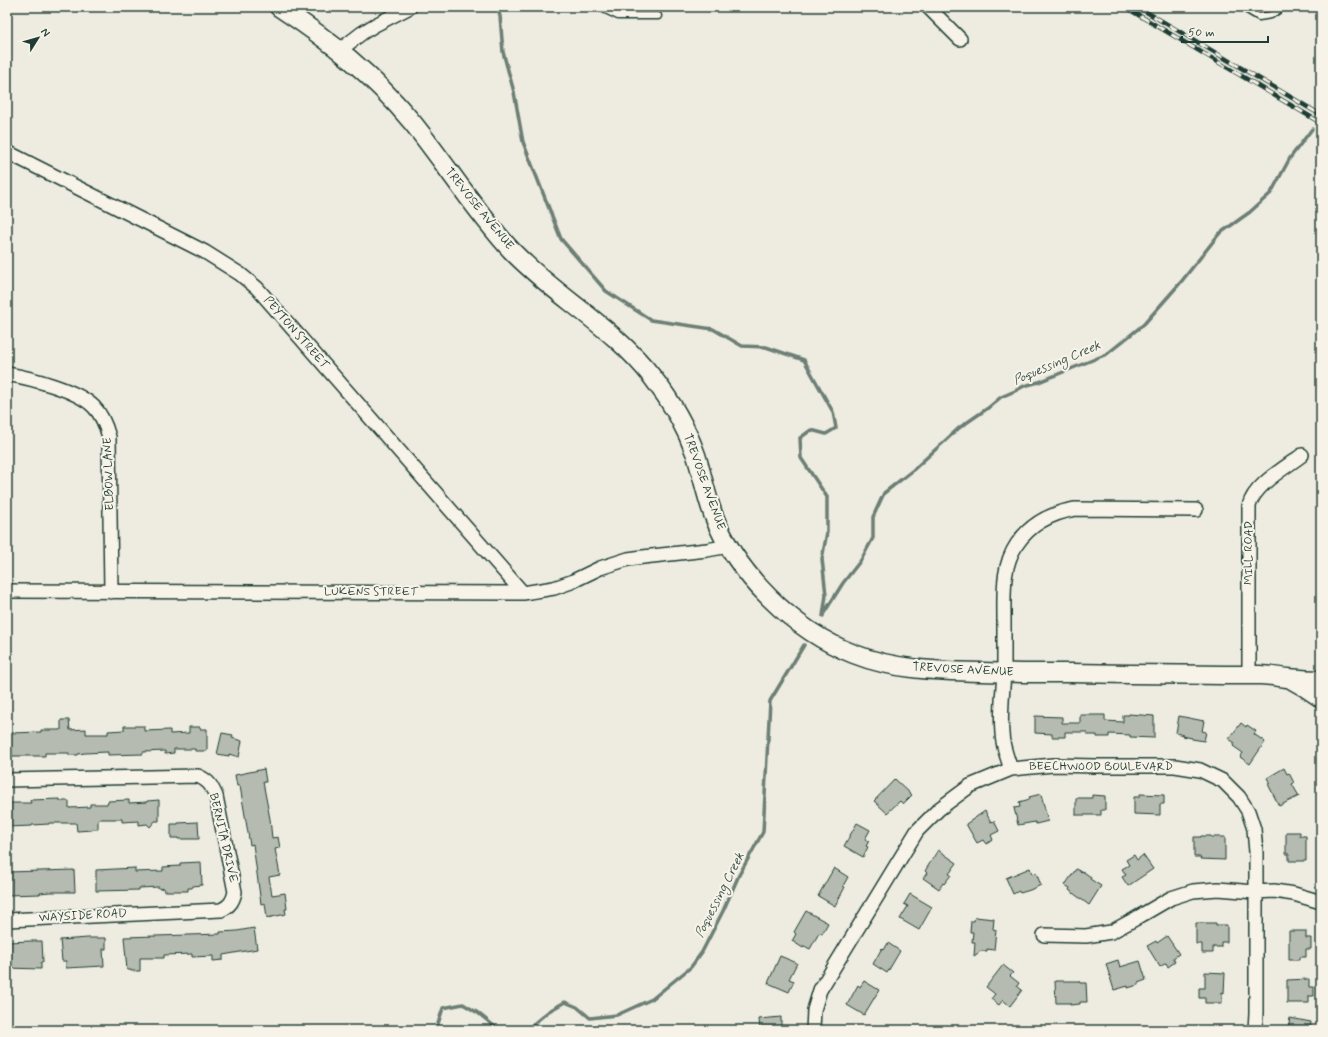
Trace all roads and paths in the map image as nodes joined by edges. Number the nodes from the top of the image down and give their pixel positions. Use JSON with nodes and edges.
{"nodes":[{"id":1,"x":278,"y":7,"type":"edge"},
{"id":2,"x":410,"y":7,"type":"edge"},
{"id":3,"x":600,"y":7,"type":"edge"},
{"id":4,"x":928,"y":7,"type":"edge"},
{"id":5,"x":1242,"y":7,"type":"edge"},
{"id":6,"x":1283,"y":7,"type":"edge"},
{"id":7,"x":658,"y":16,"type":"dead end"},
{"id":8,"x":960,"y":39,"type":"dead end"},
{"id":9,"x":340,"y":50,"type":"junction"},
{"id":10,"x":7,"y":152,"type":"edge"},
{"id":11,"x":7,"y":374,"type":"edge"},
{"id":12,"x":1302,"y":455,"type":"dead end"},
{"id":13,"x":1196,"y":510,"type":"dead end"},
{"id":14,"x":729,"y":546,"type":"junction"},
{"id":15,"x":7,"y":591,"type":"edge"},
{"id":16,"x":111,"y":592,"type":"junction"},
{"id":17,"x":523,"y":594,"type":"junction"},
{"id":18,"x":1004,"y":672,"type":"junction"},
{"id":19,"x":1249,"y":675,"type":"junction"},
{"id":20,"x":1286,"y":678,"type":"junction"},
{"id":21,"x":1321,"y":680,"type":"edge"},
{"id":22,"x":1321,"y":698,"type":"edge"},
{"id":23,"x":1011,"y":769,"type":"junction"},
{"id":24,"x":7,"y":780,"type":"edge"},
{"id":25,"x":1255,"y":892,"type":"junction"},
{"id":26,"x":1321,"y":902,"type":"edge"},
{"id":27,"x":160,"y":913,"type":"joint"},
{"id":28,"x":7,"y":920,"type":"edge"},
{"id":29,"x":1044,"y":935,"type":"dead end"},
{"id":30,"x":813,"y":1030,"type":"edge"},
{"id":31,"x":1255,"y":1030,"type":"edge"}],
"edges":[{"from":1,"to":9,"type":"street","name":"TREVOSE AVENUE"},
{"from":2,"to":9,"type":"street"},
{"from":3,"to":7,"type":"lane"},
{"from":4,"to":8,"type":"street"},
{"from":5,"to":6,"type":"lane"},
{"from":9,"to":14,"type":"street","name":"TREVOSE AVENUE"},
{"from":10,"to":17,"type":"street","name":"PEYTON STREET"},
{"from":11,"to":16,"type":"street","name":"ELBOW LANE"},
{"from":12,"to":19,"type":"street","name":"MILL ROAD"},
{"from":13,"to":18,"type":"street"},
{"from":14,"to":17,"type":"street","name":"LUKENS STREET"},
{"from":14,"to":18,"type":"street","name":"TREVOSE AVENUE"},
{"from":15,"to":16,"type":"street","name":"LUKENS STREET"},
{"from":16,"to":17,"type":"street","name":"LUKENS STREET"},
{"from":18,"to":19,"type":"street","name":"TREVOSE AVENUE"},
{"from":18,"to":23,"type":"street"},
{"from":19,"to":20,"type":"street","name":"TREVOSE AVENUE"},
{"from":20,"to":21,"type":"street","name":"TREVOSE AVENUE"},
{"from":20,"to":22,"type":"street","name":"TREVOSE AVENUE"},
{"from":23,"to":25,"type":"street","name":"BEECHWOOD BOULEVARD"},
{"from":23,"to":30,"type":"street","name":"BEECHWOOD BOULEVARD"},
{"from":24,"to":27,"type":"street","name":"BERNITA DRIVE"},
{"from":25,"to":26,"type":"street"},
{"from":25,"to":29,"type":"street"},
{"from":25,"to":31,"type":"street","name":"BEECHWOOD BOULEVARD"},
{"from":27,"to":28,"type":"street","name":"WAYSIDE ROAD"}]}
